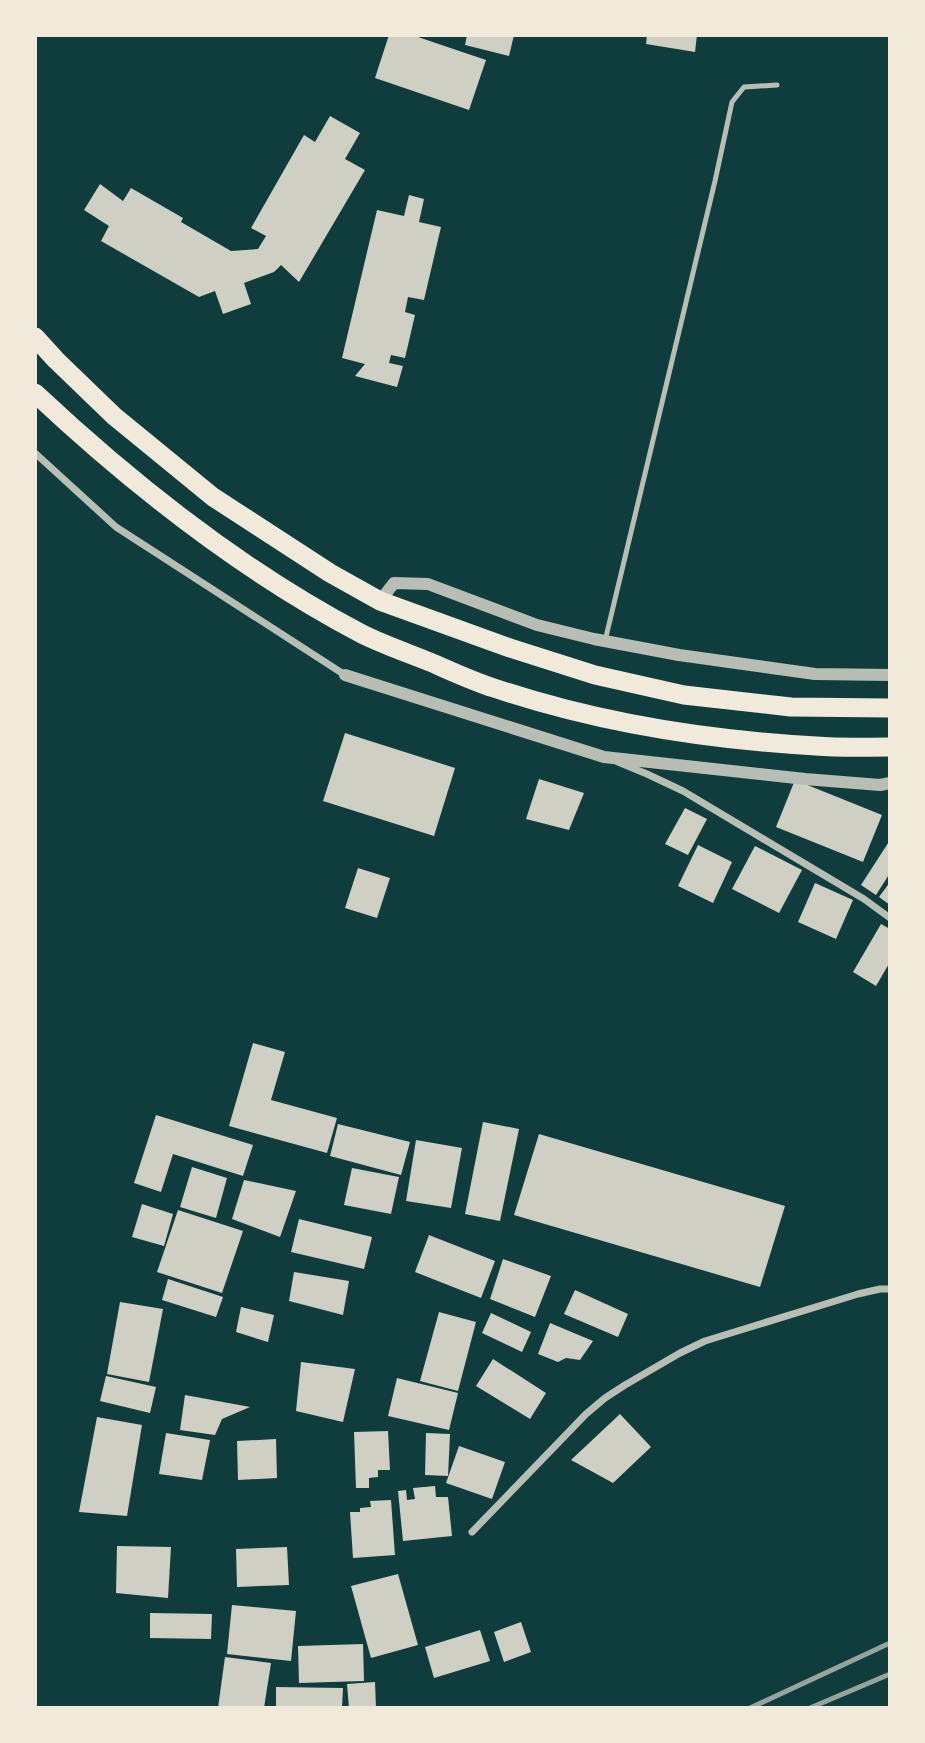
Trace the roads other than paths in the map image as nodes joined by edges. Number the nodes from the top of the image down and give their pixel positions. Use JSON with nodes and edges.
{"nodes":[{"id":1,"x":777,"y":85,"type":"dead end"},
{"id":2,"x":35,"y":337,"type":"edge"},
{"id":3,"x":35,"y":393,"type":"edge"},
{"id":4,"x":35,"y":453,"type":"edge"},
{"id":5,"x":380,"y":601,"type":"junction"},
{"id":6,"x":605,"y":641,"type":"junction"},
{"id":7,"x":890,"y":674,"type":"edge"},
{"id":8,"x":345,"y":675,"type":"joint"},
{"id":9,"x":890,"y":708,"type":"edge"},
{"id":10,"x":890,"y":747,"type":"edge"},
{"id":11,"x":604,"y":757,"type":"junction"},
{"id":12,"x":890,"y":783,"type":"edge"},
{"id":13,"x":890,"y":918,"type":"edge"},
{"id":14,"x":890,"y":1289,"type":"edge"},
{"id":15,"x":472,"y":1532,"type":"dead end"}],
"edges":[{"from":1,"to":6,"type":"lane"},
{"from":2,"to":5,"type":"highway"},
{"from":3,"to":10,"type":"highway"},
{"from":4,"to":8,"type":"street"},
{"from":5,"to":6,"type":"street"},
{"from":5,"to":9,"type":"highway"},
{"from":6,"to":7,"type":"street"},
{"from":8,"to":11,"type":"street"},
{"from":11,"to":12,"type":"street"},
{"from":11,"to":13,"type":"street"},
{"from":14,"to":15,"type":"street"}]}
